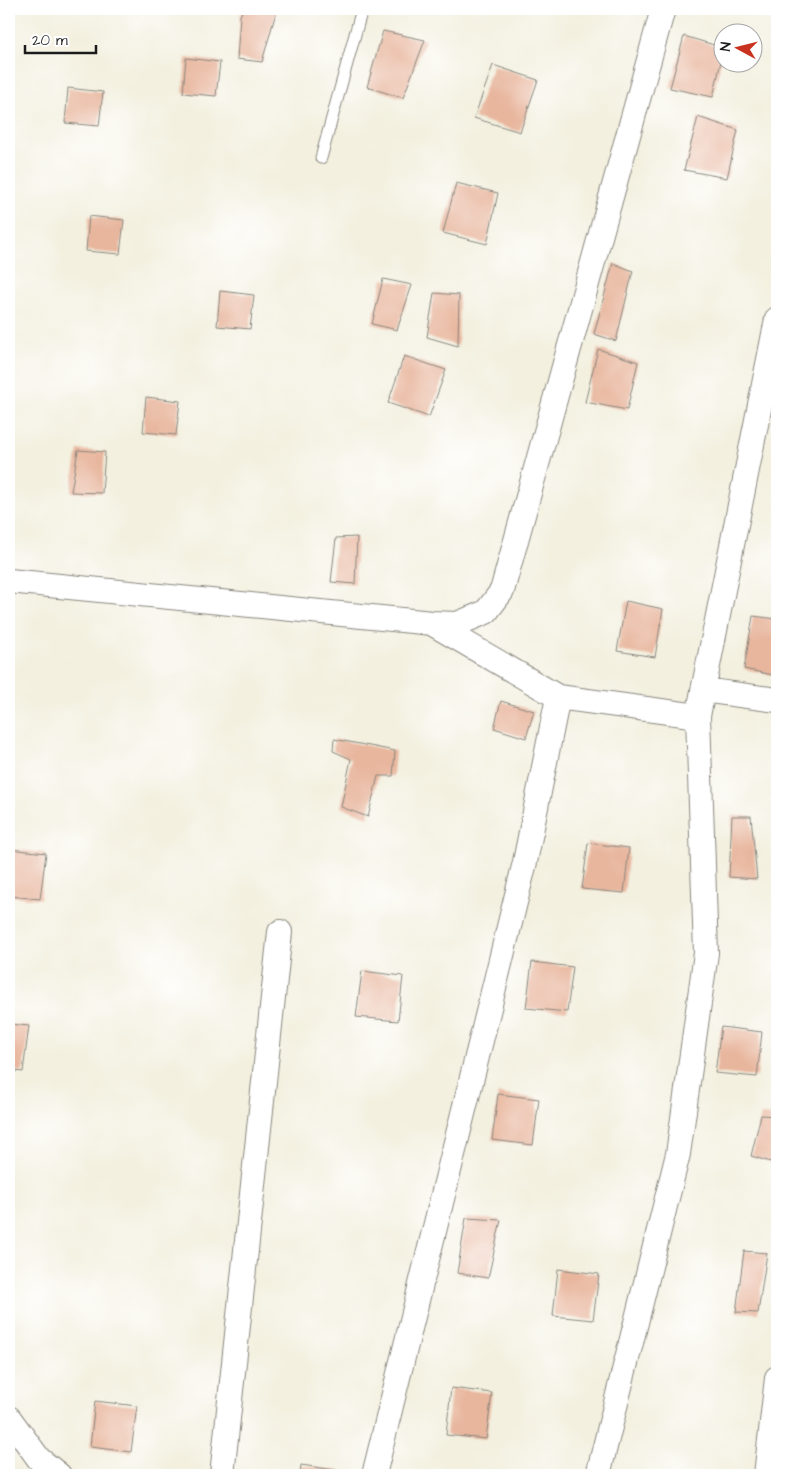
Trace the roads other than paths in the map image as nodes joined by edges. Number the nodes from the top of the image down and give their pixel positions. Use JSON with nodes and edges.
{"nodes":[{"id":1,"x":362,"y":9,"type":"edge"},
{"id":2,"x":663,"y":9,"type":"edge"},
{"id":3,"x":321,"y":158,"type":"dead end"},
{"id":4,"x":777,"y":319,"type":"edge"},
{"id":5,"x":9,"y":581,"type":"edge"},
{"id":6,"x":432,"y":623,"type":"junction"},
{"id":7,"x":703,"y":690,"type":"junction"},
{"id":8,"x":558,"y":697,"type":"junction"},
{"id":9,"x":777,"y":700,"type":"edge"},
{"id":10,"x":698,"y":716,"type":"junction"},
{"id":11,"x":280,"y":932,"type":"dead end"},
{"id":12,"x":777,"y":1378,"type":"edge"},
{"id":13,"x":9,"y":1418,"type":"edge"},
{"id":14,"x":60,"y":1475,"type":"edge"},
{"id":15,"x":222,"y":1475,"type":"edge"},
{"id":16,"x":374,"y":1475,"type":"edge"},
{"id":17,"x":598,"y":1475,"type":"edge"},
{"id":18,"x":766,"y":1475,"type":"edge"}],
"edges":[{"from":1,"to":3,"type":"lane"},
{"from":2,"to":6,"type":"street"},
{"from":4,"to":7,"type":"street"},
{"from":5,"to":6,"type":"street"},
{"from":6,"to":8,"type":"street"},
{"from":7,"to":9,"type":"street"},
{"from":7,"to":10,"type":"street"},
{"from":8,"to":10,"type":"street"},
{"from":8,"to":16,"type":"street"},
{"from":10,"to":17,"type":"street"},
{"from":11,"to":15,"type":"street"},
{"from":12,"to":18,"type":"street"},
{"from":13,"to":14,"type":"street"}]}
